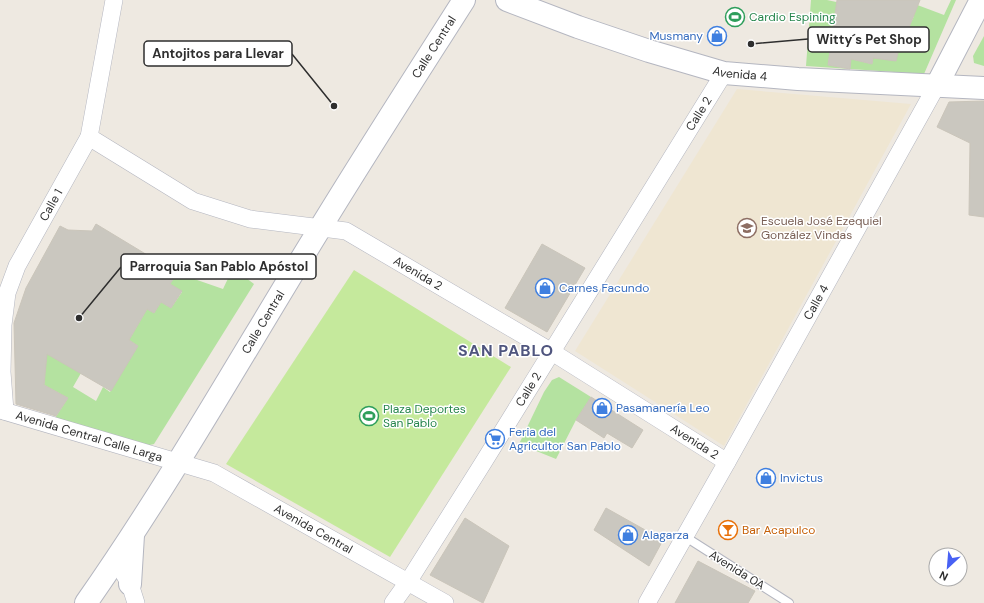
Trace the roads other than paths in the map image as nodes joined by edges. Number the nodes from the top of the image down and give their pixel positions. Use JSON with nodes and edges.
{"nodes":[{"id":1,"x":114,"y":0,"type":"edge"},
{"id":2,"x":464,"y":0,"type":"edge"},
{"id":3,"x":507,"y":0,"type":"edge"},
{"id":4,"x":981,"y":0,"type":"edge"},
{"id":5,"x":724,"y":73,"type":"junction"},
{"id":6,"x":937,"y":85,"type":"junction"},
{"id":7,"x":984,"y":88,"type":"edge"},
{"id":8,"x":89,"y":137,"type":"junction"},
{"id":9,"x":320,"y":228,"type":"junction"},
{"id":10,"x":552,"y":352,"type":"junction"},
{"id":11,"x":3,"y":410,"type":"edge"},
{"id":12,"x":179,"y":462,"type":"junction"},
{"id":13,"x":728,"y":462,"type":"junction"},
{"id":14,"x":133,"y":532,"type":"junction"},
{"id":15,"x":684,"y":536,"type":"junction"},
{"id":16,"x":117,"y":559,"type":"junction"},
{"id":17,"x":408,"y":582,"type":"junction"},
{"id":18,"x":133,"y":594,"type":"edge"},
{"id":19,"x":86,"y":603,"type":"edge"},
{"id":20,"x":393,"y":603,"type":"edge"},
{"id":21,"x":445,"y":603,"type":"edge"},
{"id":22,"x":647,"y":603,"type":"edge"},
{"id":23,"x":789,"y":603,"type":"edge"}],
"edges":[{"from":1,"to":8,"type":"street","name":"Calle 1"},
{"from":2,"to":9,"type":"main road","name":"Calle Central"},
{"from":3,"to":5,"type":"main road","name":"Avenida 4"},
{"from":4,"to":6,"type":"main road","name":"Calle 4"},
{"from":5,"to":6,"type":"main road","name":"Avenida 4"},
{"from":5,"to":10,"type":"street","name":"Calle 2"},
{"from":6,"to":7,"type":"main road","name":"Avenida 4"},
{"from":6,"to":13,"type":"street","name":"Calle 4"},
{"from":8,"to":9,"type":"street","name":"Avenida 2"},
{"from":8,"to":11,"type":"street","name":"Calle 1"},
{"from":9,"to":10,"type":"street","name":"Avenida 2"},
{"from":9,"to":12,"type":"main road","name":"Calle Central"},
{"from":10,"to":13,"type":"street","name":"Avenida 2"},
{"from":10,"to":17,"type":"street","name":"Calle 2"},
{"from":11,"to":12,"type":"street","name":"Avenida Central Calle Larga"},
{"from":12,"to":14,"type":"main road","name":"Calle Central"},
{"from":12,"to":17,"type":"street","name":"Avenida Central"},
{"from":13,"to":15,"type":"street","name":"Calle 4"},
{"from":14,"to":16,"type":"main road","name":"Calle Central"},
{"from":14,"to":18,"type":"main road"},
{"from":15,"to":22,"type":"street","name":"Calle 4"},
{"from":15,"to":23,"type":"lane","name":"Avenida 0A"},
{"from":16,"to":18,"type":"street"},
{"from":16,"to":19,"type":"main road","name":"Calle Central"},
{"from":17,"to":20,"type":"street","name":"Calle 2"},
{"from":17,"to":21,"type":"street","name":"Avenida Central"}]}
